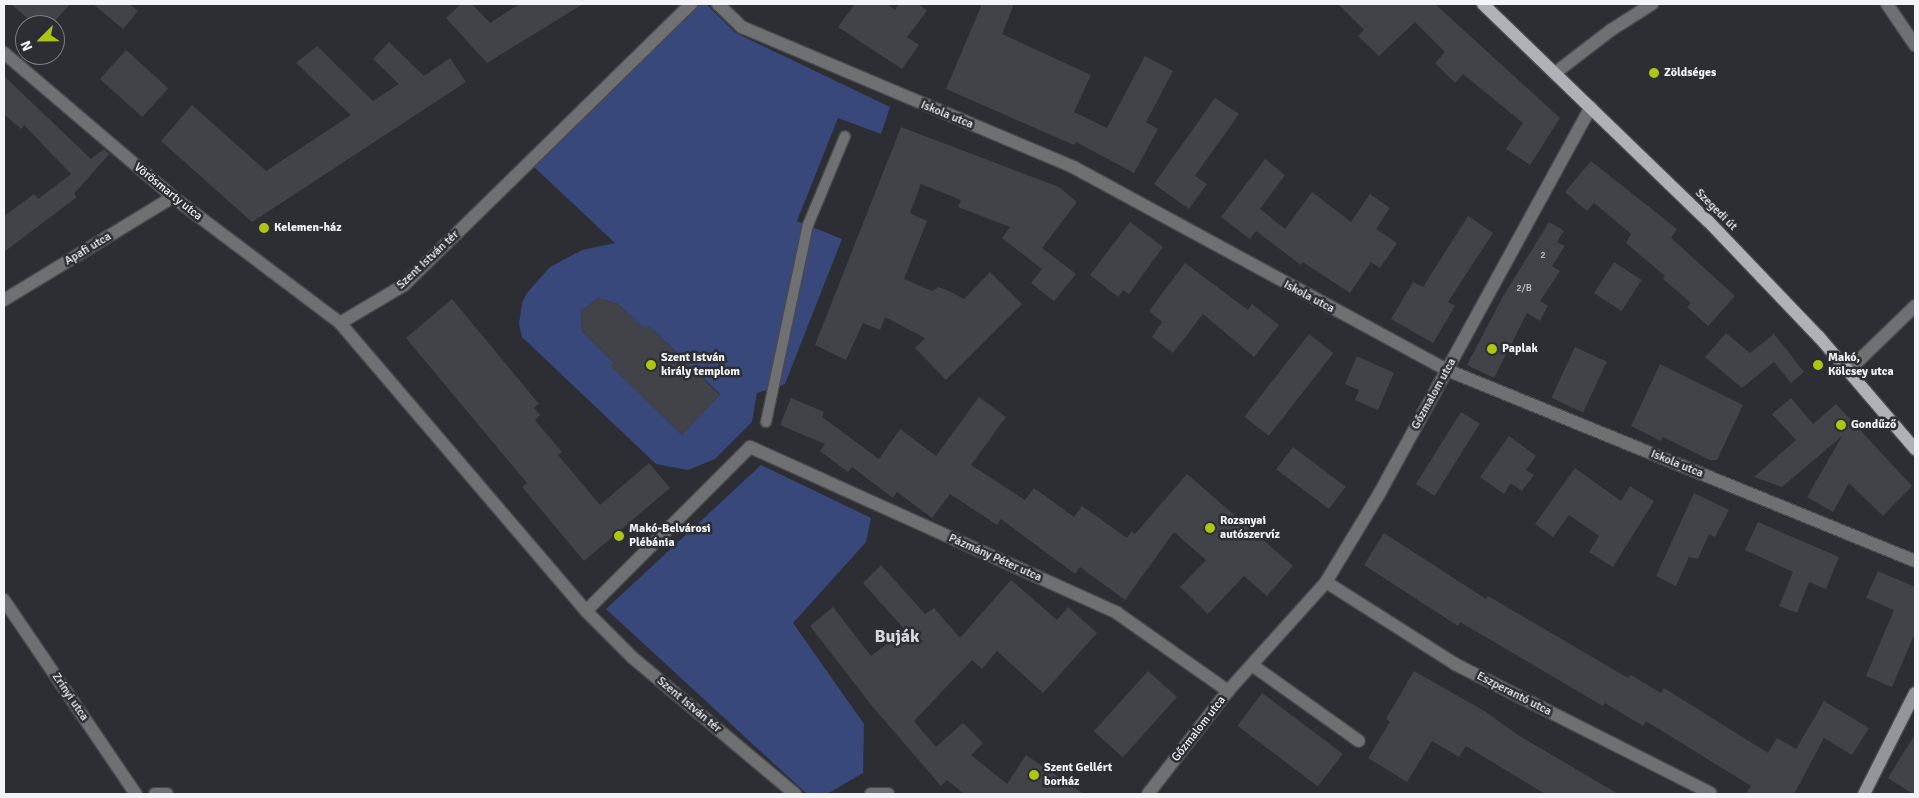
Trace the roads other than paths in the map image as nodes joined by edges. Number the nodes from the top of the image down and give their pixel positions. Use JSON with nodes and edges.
{"nodes":[{"id":1,"x":691,"y":4,"type":"edge"},
{"id":2,"x":718,"y":4,"type":"edge"},
{"id":3,"x":1483,"y":4,"type":"edge"},
{"id":4,"x":1652,"y":4,"type":"edge"},
{"id":5,"x":1887,"y":4,"type":"edge"},
{"id":6,"x":1915,"y":45,"type":"edge"},
{"id":7,"x":4,"y":53,"type":"edge"},
{"id":8,"x":1555,"y":73,"type":"junction"},
{"id":9,"x":1591,"y":107,"type":"junction"},
{"id":10,"x":845,"y":136,"type":"dead end"},
{"id":11,"x":173,"y":197,"type":"junction"},
{"id":12,"x":4,"y":300,"type":"edge"},
{"id":13,"x":1915,"y":306,"type":"edge"},
{"id":14,"x":340,"y":323,"type":"junction"},
{"id":15,"x":1447,"y":370,"type":"junction"},
{"id":16,"x":1849,"y":370,"type":"junction"},
{"id":17,"x":766,"y":422,"type":"dead end"},
{"id":18,"x":1915,"y":449,"type":"edge"},
{"id":19,"x":1915,"y":561,"type":"edge"},
{"id":20,"x":1326,"y":582,"type":"junction"},
{"id":21,"x":4,"y":600,"type":"edge"},
{"id":22,"x":586,"y":611,"type":"junction"},
{"id":23,"x":1252,"y":665,"type":"junction"},
{"id":24,"x":1228,"y":692,"type":"junction"},
{"id":25,"x":1915,"y":693,"type":"edge"},
{"id":26,"x":1359,"y":740,"type":"dead end"},
{"id":27,"x":1710,"y":793,"type":"edge"},
{"id":28,"x":136,"y":794,"type":"edge"},
{"id":29,"x":155,"y":794,"type":"edge"},
{"id":30,"x":167,"y":794,"type":"edge"},
{"id":31,"x":795,"y":794,"type":"edge"},
{"id":32,"x":871,"y":794,"type":"edge"},
{"id":33,"x":888,"y":794,"type":"edge"},
{"id":34,"x":1148,"y":794,"type":"edge"},
{"id":35,"x":1864,"y":794,"type":"edge"}],
"edges":[{"from":1,"to":14,"type":"street","name":"Szent István tér"},
{"from":2,"to":15,"type":"street","name":"Iskola utca"},
{"from":3,"to":8,"type":"main road","name":"Szegedi út"},
{"from":4,"to":8,"type":"street"},
{"from":5,"to":6,"type":"street"},
{"from":7,"to":11,"type":"street","name":"Vörösmarty utca"},
{"from":8,"to":9,"type":"main road","name":"Szegedi út"},
{"from":9,"to":15,"type":"street","name":"Gőzmalom utca"},
{"from":9,"to":16,"type":"main road","name":"Szegedi út"},
{"from":10,"to":17,"type":"lane"},
{"from":11,"to":12,"type":"street","name":"Apafi utca"},
{"from":11,"to":14,"type":"street","name":"Vörösmarty utca"},
{"from":13,"to":16,"type":"street"},
{"from":14,"to":22,"type":"street","name":"Szent István tér"},
{"from":15,"to":19,"type":"street","name":"Iskola utca"},
{"from":15,"to":20,"type":"street","name":"Gőzmalom utca"},
{"from":16,"to":18,"type":"main road","name":"Szegedi út"},
{"from":20,"to":23,"type":"street","name":"Gőzmalom utca"},
{"from":20,"to":27,"type":"street","name":"Eszperantó utca"},
{"from":21,"to":28,"type":"street","name":"Zrínyi utca"},
{"from":22,"to":24,"type":"street","name":"Pázmány Péter utca"},
{"from":22,"to":31,"type":"street","name":"Szent István tér"},
{"from":23,"to":24,"type":"street","name":"Gőzmalom utca"},
{"from":23,"to":26,"type":"street"},
{"from":24,"to":34,"type":"street","name":"Gőzmalom utca"},
{"from":25,"to":35,"type":"main road"},
{"from":29,"to":30,"type":"street"},
{"from":32,"to":33,"type":"street"}]}
